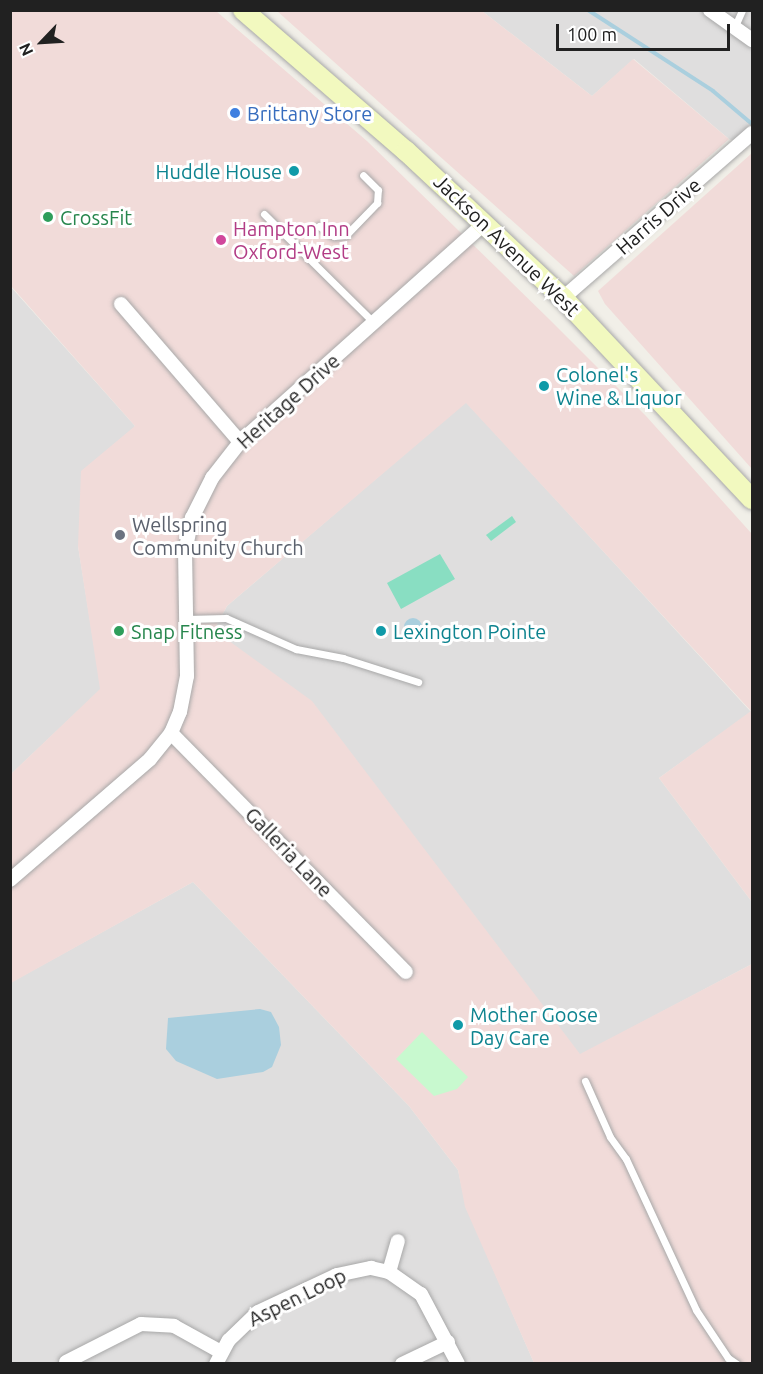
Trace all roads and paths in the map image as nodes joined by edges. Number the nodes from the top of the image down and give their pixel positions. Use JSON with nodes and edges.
{"nodes":[{"id":1,"x":243,"y":10,"type":"edge"},
{"id":2,"x":710,"y":10,"type":"edge"},
{"id":3,"x":742,"y":10,"type":"edge"},
{"id":4,"x":735,"y":26,"type":"junction"},
{"id":5,"x":753,"y":40,"type":"edge"},
{"id":6,"x":752,"y":134,"type":"edge"},
{"id":7,"x":363,"y":175,"type":"dead end"},
{"id":8,"x":264,"y":214,"type":"dead end"},
{"id":9,"x":485,"y":223,"type":"junction"},
{"id":10,"x":319,"y":226,"type":"dead end"},
{"id":11,"x":563,"y":298,"type":"junction"},
{"id":12,"x":121,"y":304,"type":"dead end"},
{"id":13,"x":375,"y":323,"type":"junction"},
{"id":14,"x":240,"y":442,"type":"junction"},
{"id":15,"x":753,"y":499,"type":"edge"},
{"id":16,"x":186,"y":619,"type":"junction"},
{"id":17,"x":417,"y":682,"type":"dead end"},
{"id":18,"x":171,"y":733,"type":"junction"},
{"id":19,"x":10,"y":880,"type":"edge"},
{"id":20,"x":406,"y":972,"type":"dead end"},
{"id":21,"x":585,"y":1081,"type":"dead end"},
{"id":22,"x":398,"y":1241,"type":"dead end"},
{"id":23,"x":389,"y":1272,"type":"junction"},
{"id":24,"x":448,"y":1342,"type":"junction"},
{"id":25,"x":218,"y":1358,"type":"edge"},
{"id":26,"x":62,"y":1363,"type":"edge"},
{"id":27,"x":402,"y":1364,"type":"edge"},
{"id":28,"x":458,"y":1364,"type":"edge"},
{"id":29,"x":737,"y":1364,"type":"edge"}],
"edges":[{"from":1,"to":9,"type":"main road","name":"Jackson Avenue West"},
{"from":2,"to":4,"type":"street"},
{"from":3,"to":4,"type":"lane"},
{"from":4,"to":5,"type":"street"},
{"from":6,"to":11,"type":"street","name":"Harris Drive"},
{"from":7,"to":10,"type":"lane"},
{"from":8,"to":13,"type":"lane"},
{"from":9,"to":11,"type":"main road","name":"Jackson Avenue West"},
{"from":9,"to":13,"type":"street","name":"Heritage Drive"},
{"from":11,"to":15,"type":"main road","name":"Jackson Avenue West"},
{"from":12,"to":14,"type":"street"},
{"from":13,"to":14,"type":"street","name":"Heritage Drive"},
{"from":14,"to":16,"type":"street","name":"Heritage Drive"},
{"from":16,"to":17,"type":"lane"},
{"from":16,"to":18,"type":"street","name":"Heritage Drive"},
{"from":18,"to":19,"type":"street","name":"Heritage Drive"},
{"from":18,"to":20,"type":"street","name":"Galleria Lane"},
{"from":21,"to":29,"type":"lane"},
{"from":22,"to":23,"type":"street"},
{"from":23,"to":24,"type":"street"},
{"from":23,"to":25,"type":"street","name":"Aspen Loop"},
{"from":24,"to":27,"type":"street"},
{"from":24,"to":28,"type":"street"},
{"from":25,"to":26,"type":"street"}]}
